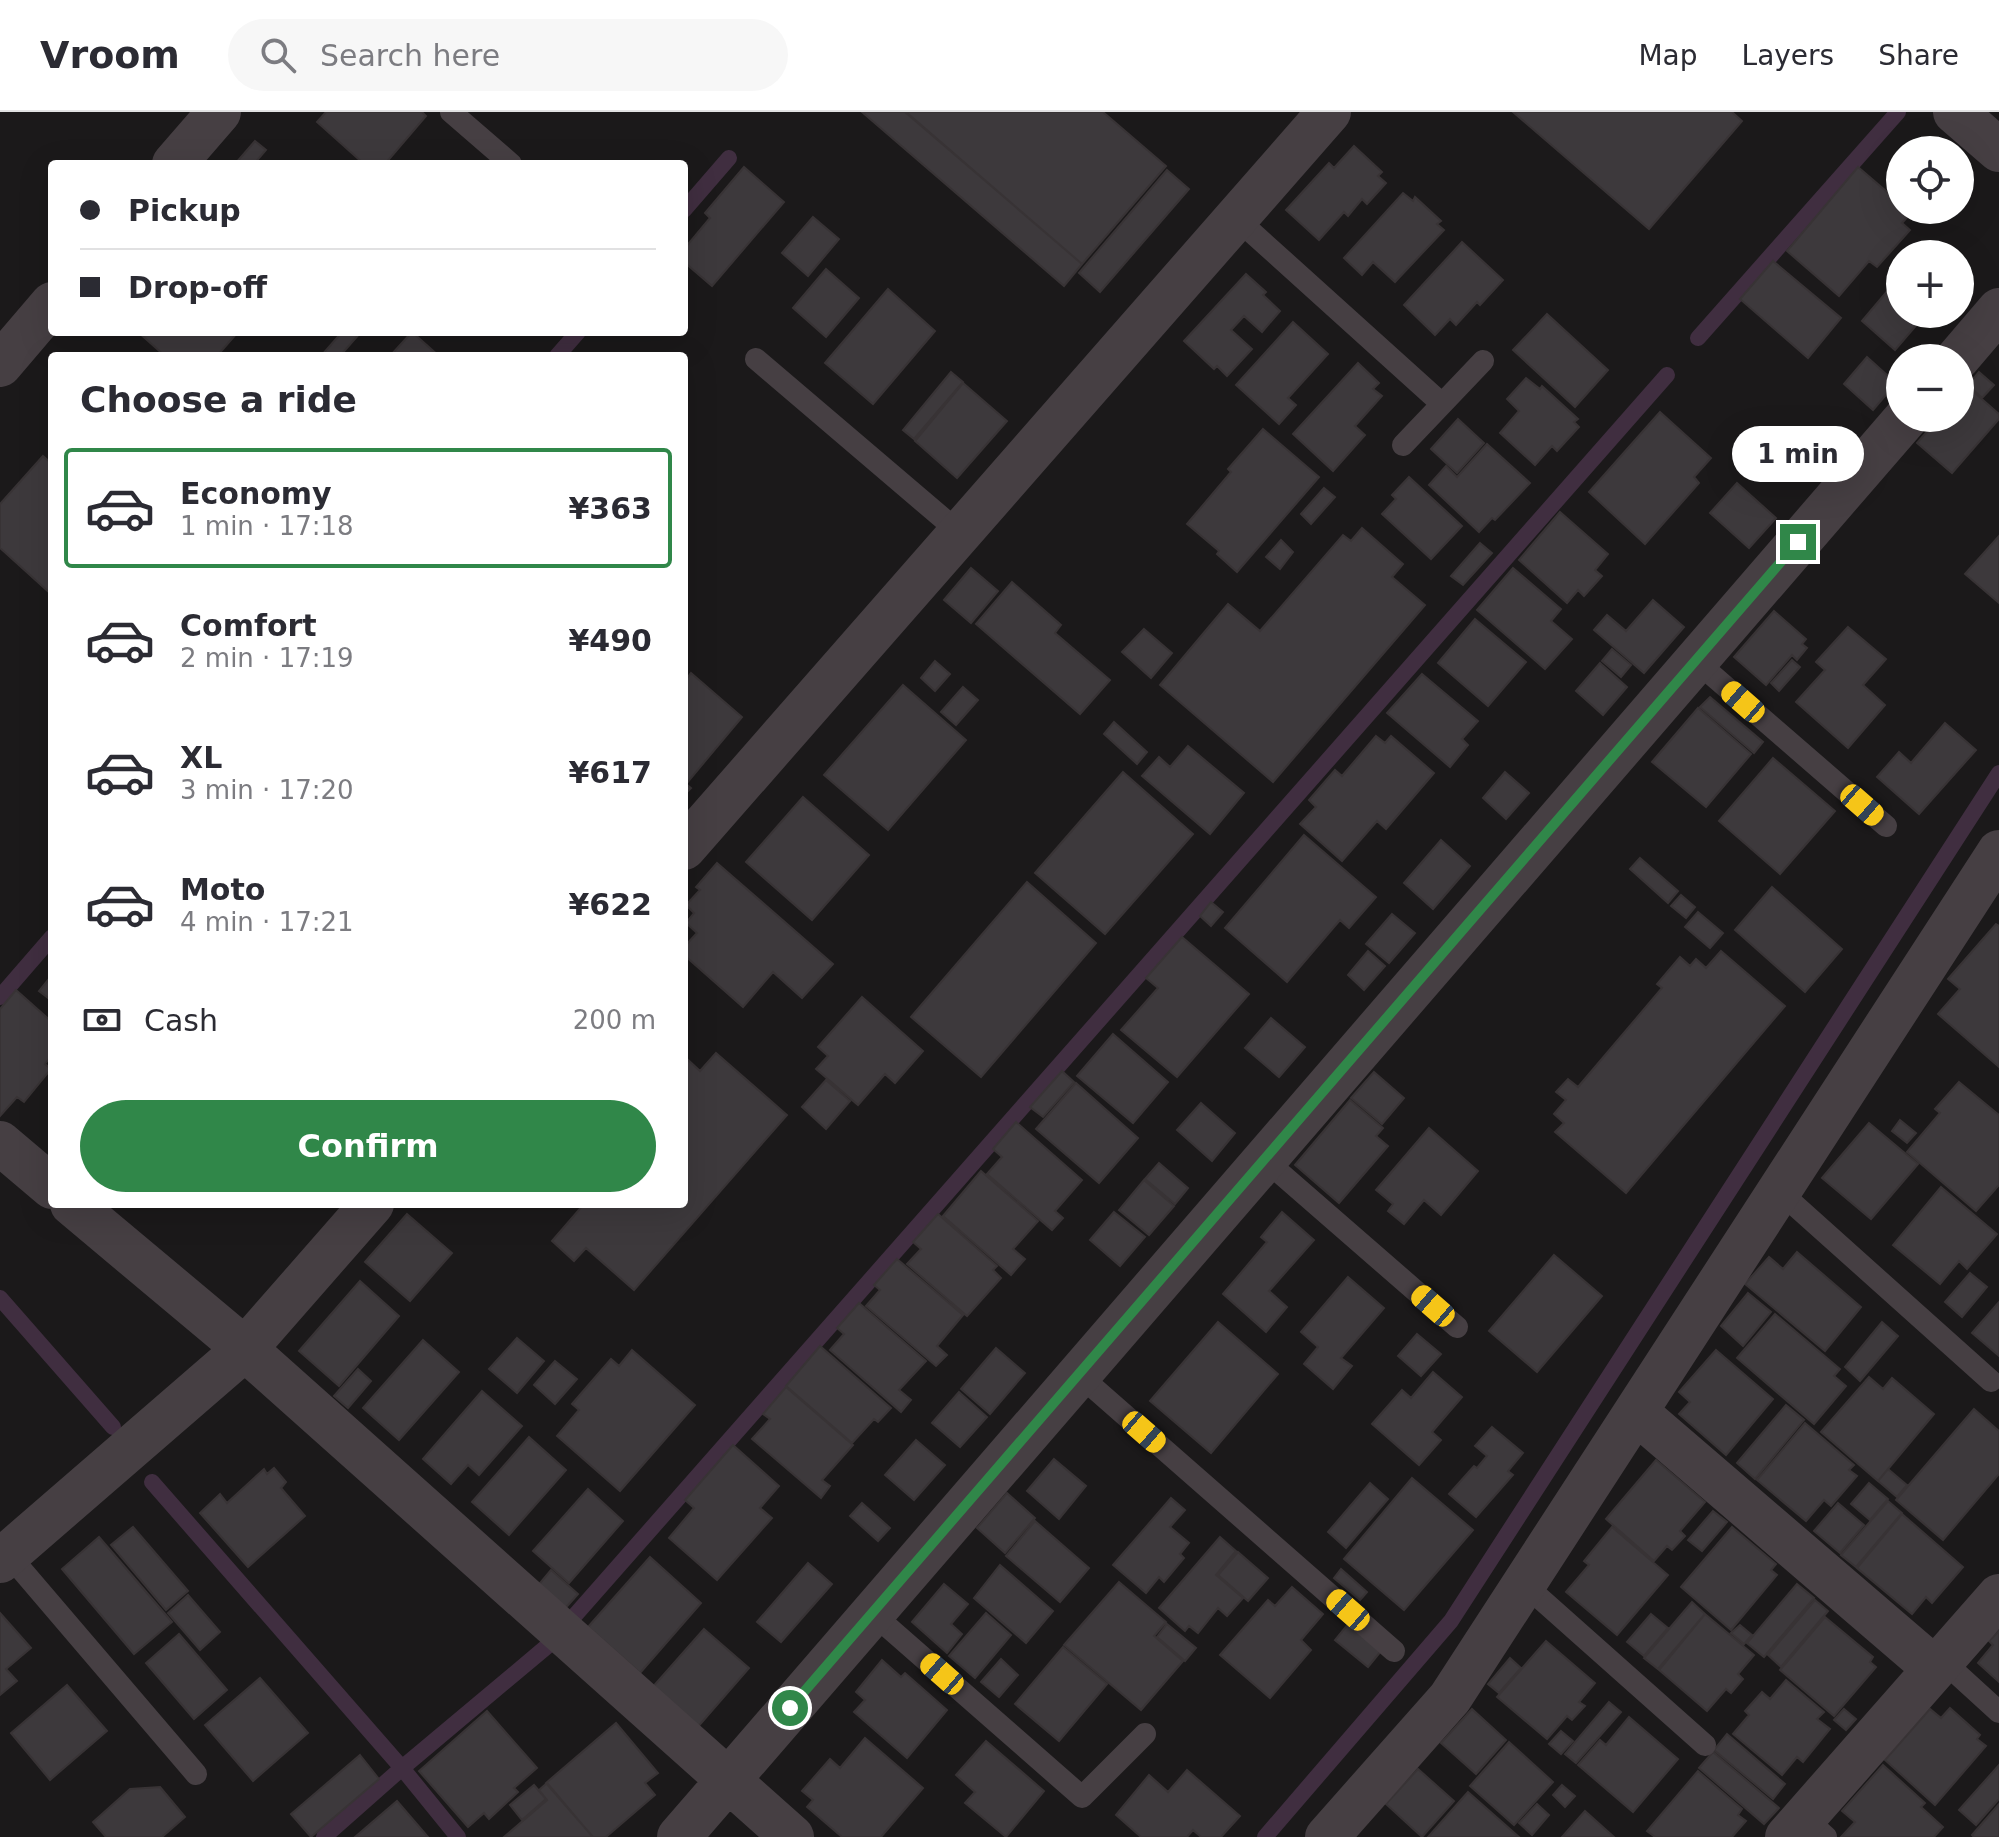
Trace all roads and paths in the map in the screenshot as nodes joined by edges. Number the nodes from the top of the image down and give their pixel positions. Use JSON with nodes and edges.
{"nodes":[{"id":1,"x":219,"y":112,"type":"edge"},
{"id":2,"x":451,"y":112,"type":"edge"},
{"id":3,"x":1329,"y":112,"type":"edge"},
{"id":4,"x":1955,"y":112,"type":"edge"},
{"id":5,"x":1999,"y":150,"type":"edge"},
{"id":6,"x":177,"y":160,"type":"edge"},
{"id":7,"x":506,"y":160,"type":"edge"},
{"id":8,"x":1236,"y":218,"type":"junction"},
{"id":9,"x":48,"y":309,"type":"edge"},
{"id":10,"x":1999,"y":310,"type":"edge"},
{"id":11,"x":1970,"y":344,"type":"edge"},
{"id":12,"x":756,"y":359,"type":"dead end"},
{"id":13,"x":1483,"y":361,"type":"dead end"},
{"id":14,"x":0,"y":365,"type":"edge"},
{"id":15,"x":1442,"y":404,"type":"junction"},
{"id":16,"x":1894,"y":432,"type":"edge"},
{"id":17,"x":1403,"y":445,"type":"dead end"},
{"id":18,"x":960,"y":533,"type":"junction"},
{"id":19,"x":1696,"y":661,"type":"junction"},
{"id":20,"x":1886,"y":826,"type":"dead end"},
{"id":21,"x":688,"y":842,"type":"edge"},
{"id":22,"x":1998,"y":856,"type":"edge"},
{"id":23,"x":0,"y":1143,"type":"edge"},
{"id":24,"x":1264,"y":1159,"type":"junction"},
{"id":25,"x":48,"y":1184,"type":"edge"},
{"id":26,"x":1779,"y":1191,"type":"junction"},
{"id":27,"x":77,"y":1208,"type":"edge"},
{"id":28,"x":368,"y":1208,"type":"edge"},
{"id":29,"x":1457,"y":1327,"type":"dead end"},
{"id":30,"x":245,"y":1349,"type":"junction"},
{"id":31,"x":1078,"y":1374,"type":"junction"},
{"id":32,"x":1991,"y":1381,"type":"dead end"},
{"id":33,"x":1636,"y":1412,"type":"junction"},
{"id":34,"x":4,"y":1558,"type":"edge"},
{"id":35,"x":1524,"y":1584,"type":"junction"},
{"id":36,"x":1999,"y":1596,"type":"edge"},
{"id":37,"x":872,"y":1613,"type":"junction"},
{"id":38,"x":1394,"y":1651,"type":"dead end"},
{"id":39,"x":1938,"y":1664,"type":"junction"},
{"id":40,"x":1999,"y":1712,"type":"edge"},
{"id":41,"x":1145,"y":1734,"type":"dead end"},
{"id":42,"x":1705,"y":1745,"type":"dead end"},
{"id":43,"x":196,"y":1774,"type":"dead end"},
{"id":44,"x":729,"y":1780,"type":"junction"},
{"id":45,"x":1806,"y":1830,"type":"edge"},
{"id":46,"x":679,"y":1837,"type":"edge"},
{"id":47,"x":792,"y":1837,"type":"edge"},
{"id":48,"x":1327,"y":1837,"type":"edge"}],
"edges":[{"from":1,"to":6,"type":"street"},
{"from":2,"to":7,"type":"lane"},
{"from":3,"to":8,"type":"street"},
{"from":4,"to":5,"type":"street"},
{"from":8,"to":15,"type":"lane"},
{"from":8,"to":18,"type":"street"},
{"from":9,"to":14,"type":"street"},
{"from":10,"to":11,"type":"street"},
{"from":12,"to":18,"type":"lane"},
{"from":13,"to":15,"type":"lane"},
{"from":15,"to":17,"type":"lane"},
{"from":16,"to":19,"type":"street"},
{"from":18,"to":21,"type":"street"},
{"from":19,"to":20,"type":"lane"},
{"from":19,"to":24,"type":"street"},
{"from":22,"to":26,"type":"street"},
{"from":23,"to":25,"type":"street"},
{"from":24,"to":29,"type":"lane"},
{"from":24,"to":31,"type":"street"},
{"from":26,"to":32,"type":"lane"},
{"from":26,"to":33,"type":"street"},
{"from":27,"to":30,"type":"street"},
{"from":28,"to":30,"type":"street"},
{"from":30,"to":34,"type":"street"},
{"from":30,"to":44,"type":"street"},
{"from":31,"to":37,"type":"street"},
{"from":31,"to":38,"type":"lane"},
{"from":33,"to":35,"type":"street"},
{"from":33,"to":39,"type":"street"},
{"from":34,"to":43,"type":"lane"},
{"from":35,"to":42,"type":"lane"},
{"from":35,"to":48,"type":"street"},
{"from":36,"to":39,"type":"street"},
{"from":37,"to":41,"type":"lane"},
{"from":37,"to":44,"type":"street"},
{"from":39,"to":40,"type":"lane"},
{"from":39,"to":45,"type":"street"},
{"from":44,"to":46,"type":"street"},
{"from":44,"to":47,"type":"street"}]}
